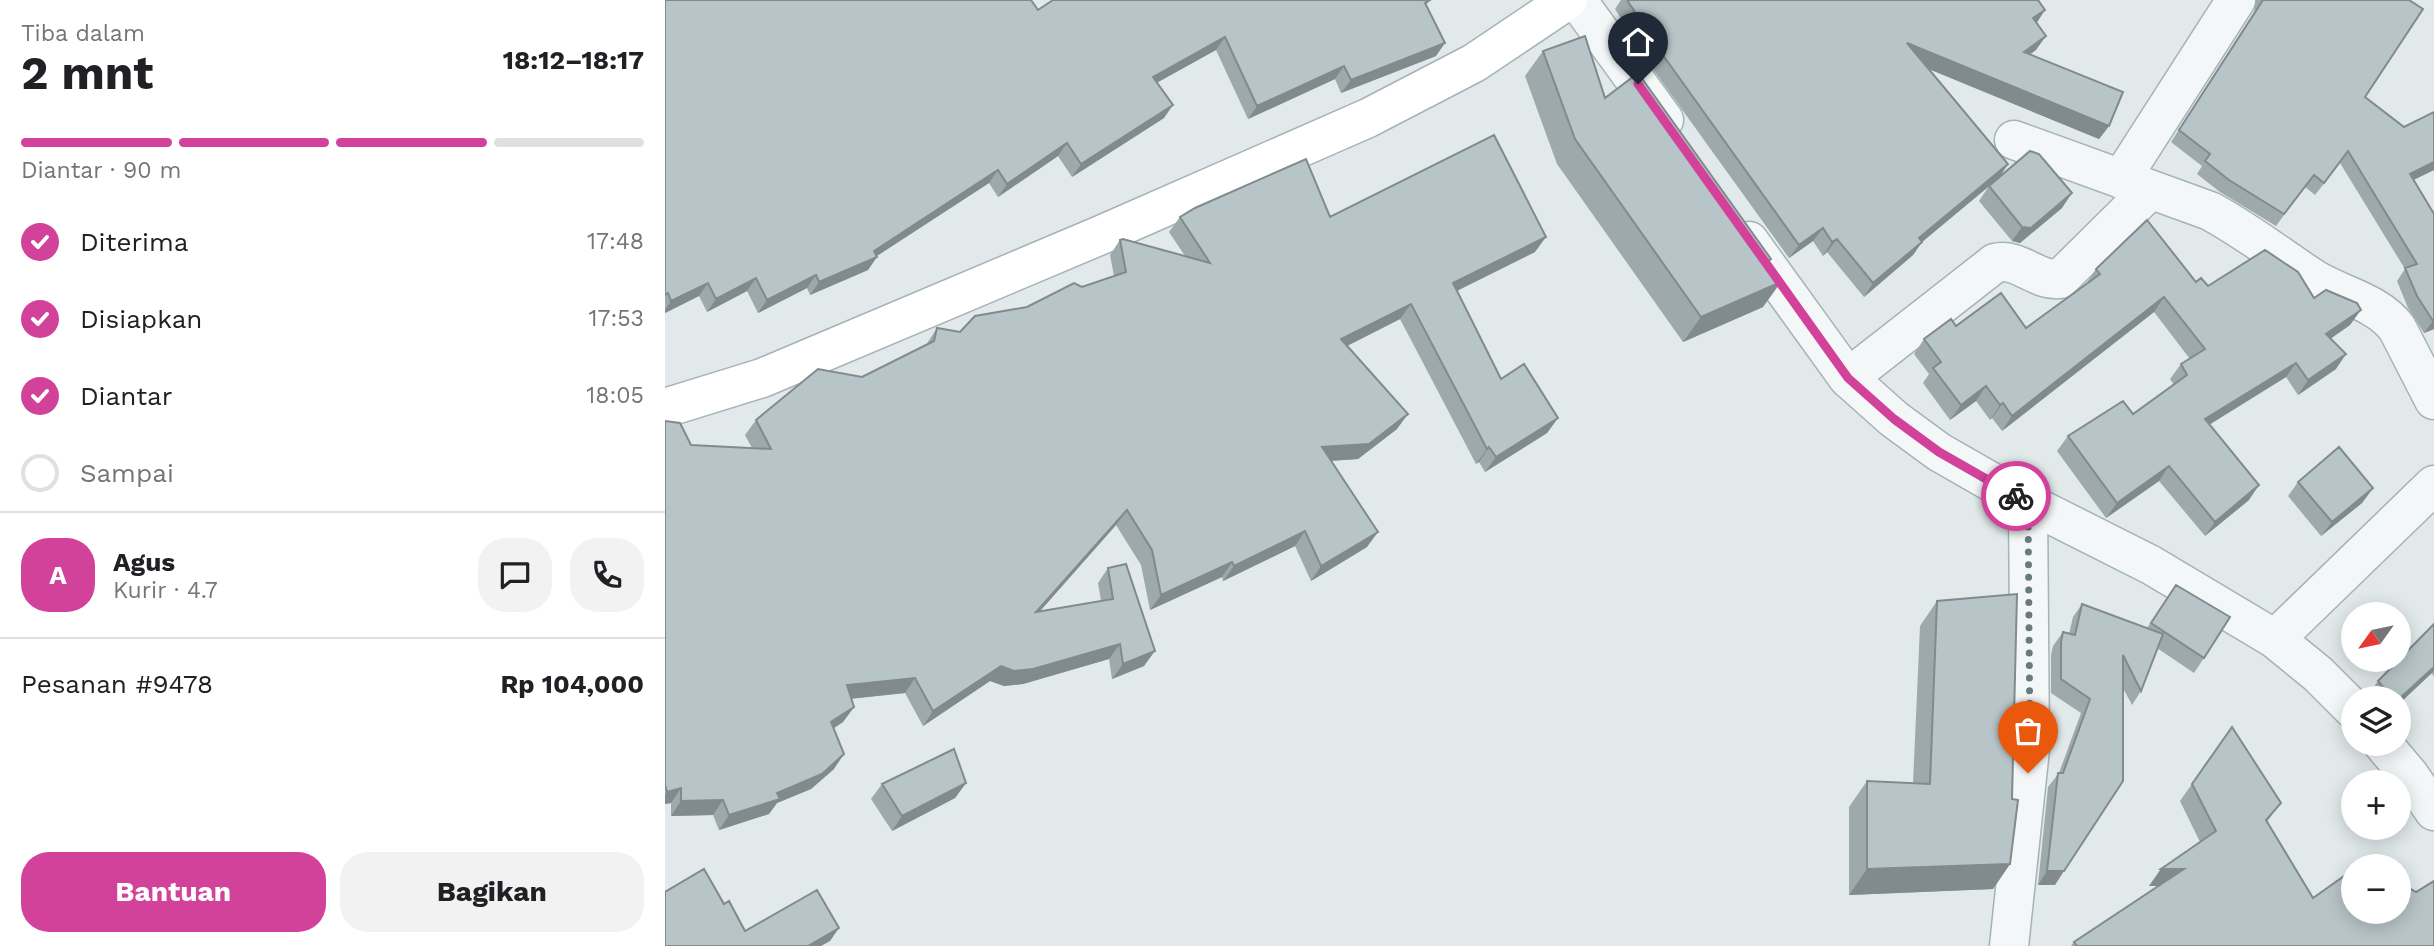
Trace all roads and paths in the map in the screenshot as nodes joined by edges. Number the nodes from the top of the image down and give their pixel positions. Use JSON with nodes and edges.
{"nodes":[{"id":1,"x":1567,"y":0,"type":"edge"},
{"id":2,"x":1577,"y":0,"type":"edge"},
{"id":3,"x":2235,"y":1,"type":"edge"},
{"id":4,"x":2014,"y":140,"type":"dead end"},
{"id":5,"x":1684,"y":147,"type":"edge"},
{"id":6,"x":2135,"y":185,"type":"junction"},
{"id":7,"x":1730,"y":214,"type":"edge"},
{"id":8,"x":1848,"y":378,"type":"junction"},
{"id":9,"x":2434,"y":400,"type":"edge"},
{"id":10,"x":665,"y":408,"type":"edge"},
{"id":11,"x":2434,"y":485,"type":"edge"},
{"id":12,"x":2028,"y":503,"type":"junction"},
{"id":13,"x":2275,"y":639,"type":"junction"},
{"id":14,"x":2341,"y":697,"type":"edge"},
{"id":15,"x":2393,"y":756,"type":"edge"},
{"id":16,"x":2434,"y":811,"type":"edge"},
{"id":17,"x":2009,"y":946,"type":"edge"}],
"edges":[{"from":1,"to":10,"type":"main road"},
{"from":2,"to":5,"type":"street"},
{"from":3,"to":6,"type":"street"},
{"from":4,"to":6,"type":"street"},
{"from":6,"to":8,"type":"street"},
{"from":6,"to":9,"type":"street"},
{"from":7,"to":8,"type":"street"},
{"from":8,"to":12,"type":"street"},
{"from":11,"to":13,"type":"street"},
{"from":12,"to":13,"type":"street"},
{"from":12,"to":17,"type":"street"},
{"from":13,"to":14,"type":"street"},
{"from":15,"to":16,"type":"street"}]}
